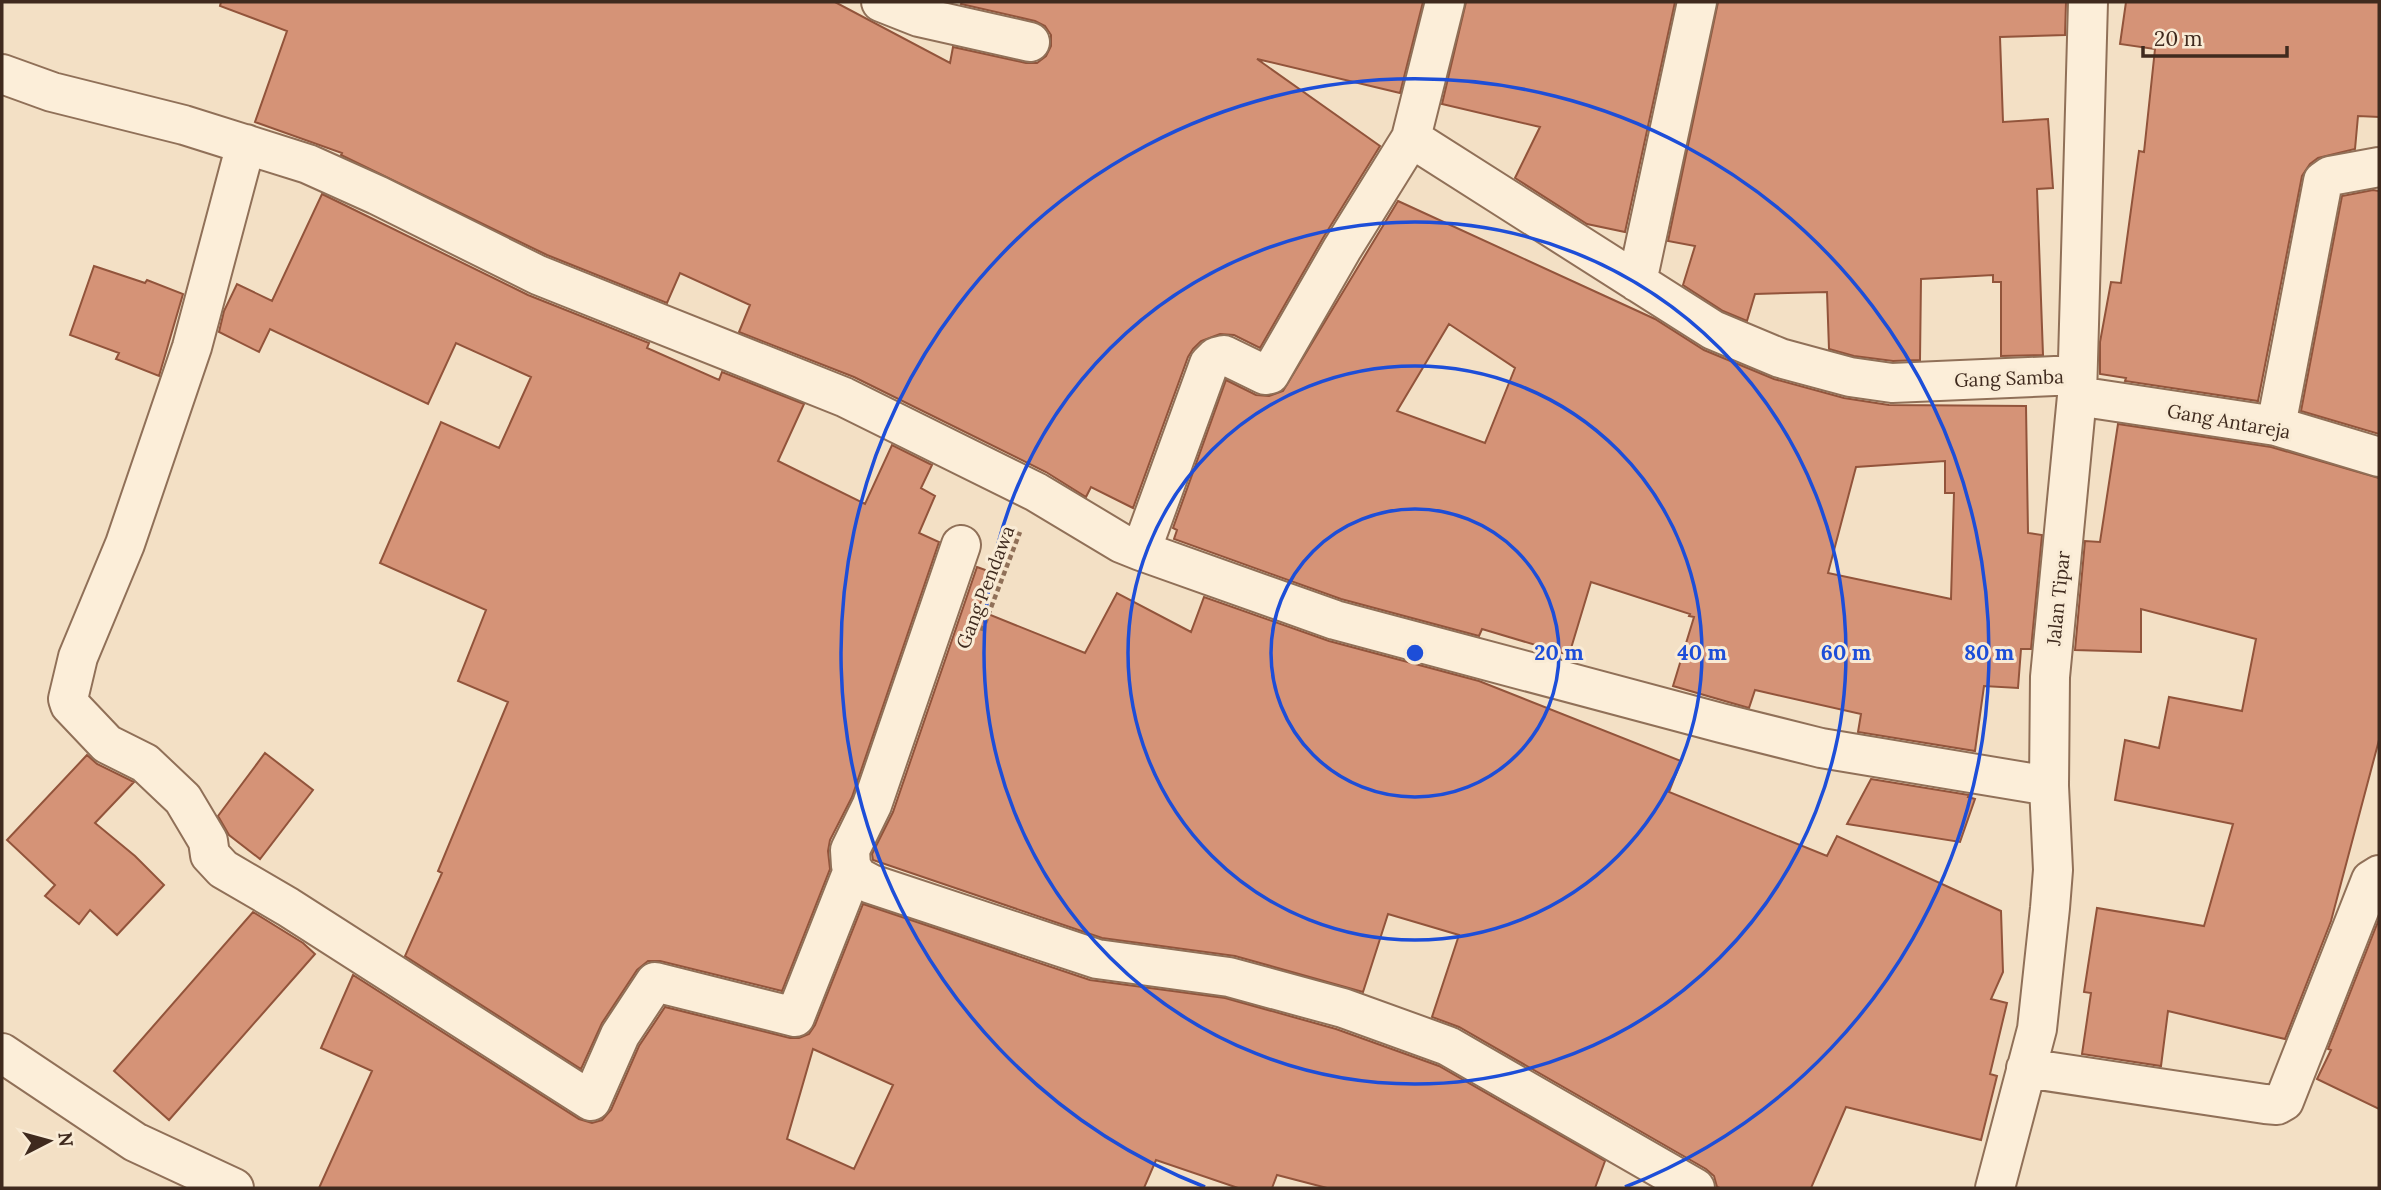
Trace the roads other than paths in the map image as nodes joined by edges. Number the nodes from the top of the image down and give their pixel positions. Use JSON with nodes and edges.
{"nodes":[{"id":1,"x":881,"y":2,"type":"edge"},
{"id":2,"x":1445,"y":2,"type":"edge"},
{"id":3,"x":1698,"y":2,"type":"edge"},
{"id":4,"x":2088,"y":2,"type":"edge"},
{"id":5,"x":1030,"y":42,"type":"dead end"},
{"id":6,"x":2,"y":74,"type":"edge"},
{"id":7,"x":1411,"y":138,"type":"junction"},
{"id":8,"x":246,"y":144,"type":"junction"},
{"id":9,"x":2379,"y":167,"type":"edge"},
{"id":10,"x":1637,"y":282,"type":"junction"},
{"id":11,"x":2077,"y":386,"type":"junction"},
{"id":12,"x":2276,"y":425,"type":"junction"},
{"id":13,"x":2379,"y":457,"type":"edge"},
{"id":14,"x":961,"y":545,"type":"dead end"},
{"id":15,"x":1141,"y":551,"type":"junction"},
{"id":16,"x":2049,"y":786,"type":"junction"},
{"id":17,"x":853,"y":870,"type":"junction"},
{"id":18,"x":2379,"y":875,"type":"edge"},
{"id":19,"x":2,"y":1053,"type":"edge"},
{"id":20,"x":2026,"y":1068,"type":"junction"},
{"id":21,"x":234,"y":1188,"type":"edge"},
{"id":22,"x":1695,"y":1188,"type":"edge"},
{"id":23,"x":1995,"y":1188,"type":"edge"}],
"edges":[{"from":1,"to":5,"type":"street"},
{"from":2,"to":7,"type":"street"},
{"from":3,"to":10,"type":"street"},
{"from":4,"to":11,"type":"street","name":"Jalan Tipar"},
{"from":6,"to":8,"type":"street"},
{"from":7,"to":10,"type":"street","name":"Gang Samba"},
{"from":7,"to":15,"type":"street"},
{"from":8,"to":15,"type":"street"},
{"from":8,"to":17,"type":"street"},
{"from":9,"to":12,"type":"street"},
{"from":10,"to":11,"type":"street","name":"Gang Samba"},
{"from":11,"to":12,"type":"street","name":"Gang Antareja"},
{"from":11,"to":16,"type":"street","name":"Jalan Tipar"},
{"from":12,"to":13,"type":"street","name":"Gang Antareja"},
{"from":14,"to":17,"type":"street"},
{"from":15,"to":16,"type":"street"},
{"from":16,"to":20,"type":"street","name":"Jalan Tipar"},
{"from":17,"to":22,"type":"street"},
{"from":18,"to":20,"type":"street"},
{"from":19,"to":21,"type":"street"},
{"from":20,"to":23,"type":"street","name":"Jalan Tipar"}]}
